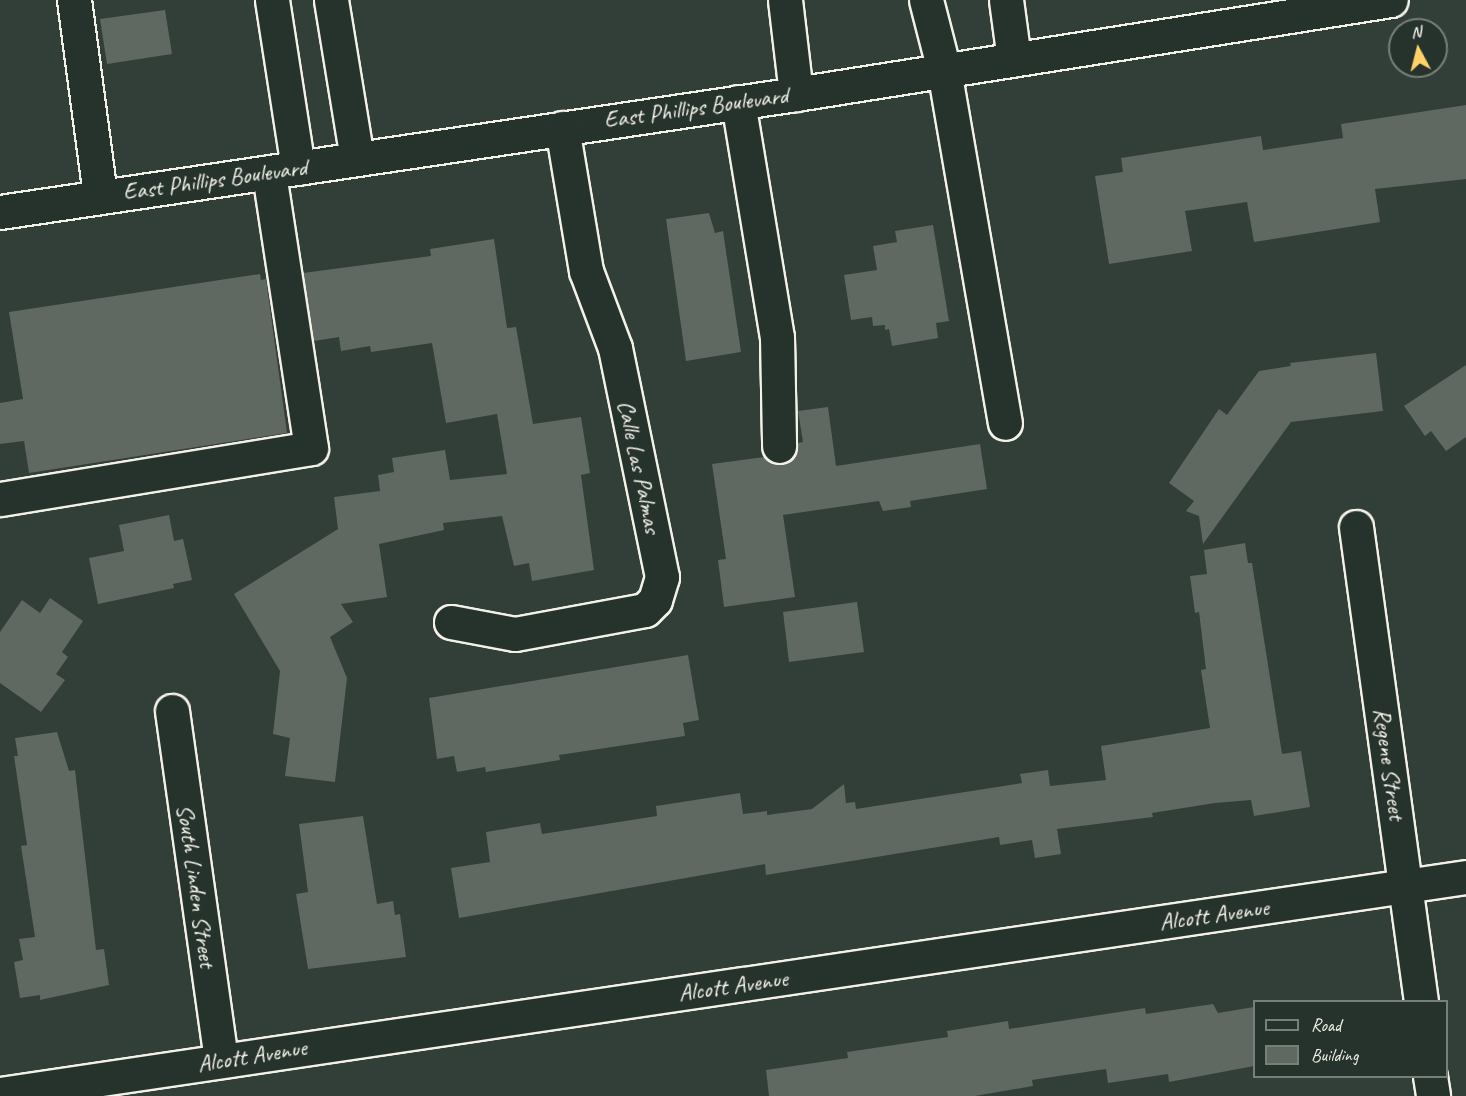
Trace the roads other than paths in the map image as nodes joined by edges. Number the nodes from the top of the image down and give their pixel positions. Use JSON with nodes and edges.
{"nodes":[{"id":1,"x":74,"y":0,"type":"edge"},
{"id":2,"x":272,"y":0,"type":"edge"},
{"id":3,"x":331,"y":0,"type":"edge"},
{"id":4,"x":785,"y":0,"type":"edge"},
{"id":5,"x":926,"y":0,"type":"edge"},
{"id":6,"x":1006,"y":0,"type":"edge"},
{"id":7,"x":1391,"y":0,"type":"edge"},
{"id":8,"x":1319,"y":5,"type":"edge"},
{"id":9,"x":1213,"y":14,"type":"edge"},
{"id":10,"x":1014,"y":59,"type":"junction"},
{"id":11,"x":944,"y":70,"type":"junction"},
{"id":12,"x":796,"y":94,"type":"junction"},
{"id":13,"x":738,"y":102,"type":"junction"},
{"id":14,"x":562,"y":128,"type":"junction"},
{"id":15,"x":357,"y":159,"type":"junction"},
{"id":16,"x":284,"y":170,"type":"junction"},
{"id":17,"x":100,"y":196,"type":"junction"},
{"id":18,"x":0,"y":212,"type":"edge"},
{"id":19,"x":1005,"y":423,"type":"dead end"},
{"id":20,"x":779,"y":446,"type":"dead end"},
{"id":21,"x":0,"y":499,"type":"edge"},
{"id":22,"x":1356,"y":527,"type":"dead end"},
{"id":23,"x":451,"y":622,"type":"dead end"},
{"id":24,"x":172,"y":711,"type":"dead end"},
{"id":25,"x":1466,"y":877,"type":"edge"},
{"id":26,"x":1406,"y":887,"type":"junction"},
{"id":27,"x":1420,"y":1000,"type":"edge"},
{"id":28,"x":220,"y":1061,"type":"junction"},
{"id":29,"x":1430,"y":1078,"type":"edge"},
{"id":30,"x":0,"y":1094,"type":"edge"},
{"id":31,"x":1433,"y":1096,"type":"edge"}],
"edges":[{"from":1,"to":17,"type":"street"},
{"from":2,"to":16,"type":"street"},
{"from":3,"to":15,"type":"street"},
{"from":4,"to":12,"type":"street"},
{"from":5,"to":11,"type":"street"},
{"from":6,"to":10,"type":"street"},
{"from":7,"to":8,"type":"street","name":"East Phillips Boulevard"},
{"from":8,"to":9,"type":"street","name":"East Phillips Boulevard"},
{"from":9,"to":10,"type":"street","name":"East Phillips Boulevard"},
{"from":10,"to":11,"type":"street","name":"East Phillips Boulevard"},
{"from":11,"to":12,"type":"street","name":"East Phillips Boulevard"},
{"from":11,"to":19,"type":"street"},
{"from":12,"to":13,"type":"street","name":"East Phillips Boulevard"},
{"from":13,"to":14,"type":"street","name":"East Phillips Boulevard"},
{"from":13,"to":20,"type":"street"},
{"from":14,"to":15,"type":"street","name":"East Phillips Boulevard"},
{"from":14,"to":23,"type":"street","name":"Calle Las Palmas"},
{"from":15,"to":16,"type":"street","name":"East Phillips Boulevard"},
{"from":16,"to":17,"type":"street","name":"East Phillips Boulevard"},
{"from":16,"to":21,"type":"street"},
{"from":17,"to":18,"type":"street","name":"East Phillips Boulevard"},
{"from":22,"to":26,"type":"street","name":"Regene Street"},
{"from":24,"to":28,"type":"street","name":"South Linden Street"},
{"from":25,"to":26,"type":"street","name":"Alcott Avenue"},
{"from":26,"to":27,"type":"street","name":"Regene Street"},
{"from":26,"to":28,"type":"street","name":"Alcott Avenue"},
{"from":28,"to":30,"type":"street","name":"Alcott Avenue"},
{"from":29,"to":31,"type":"street"}]}
